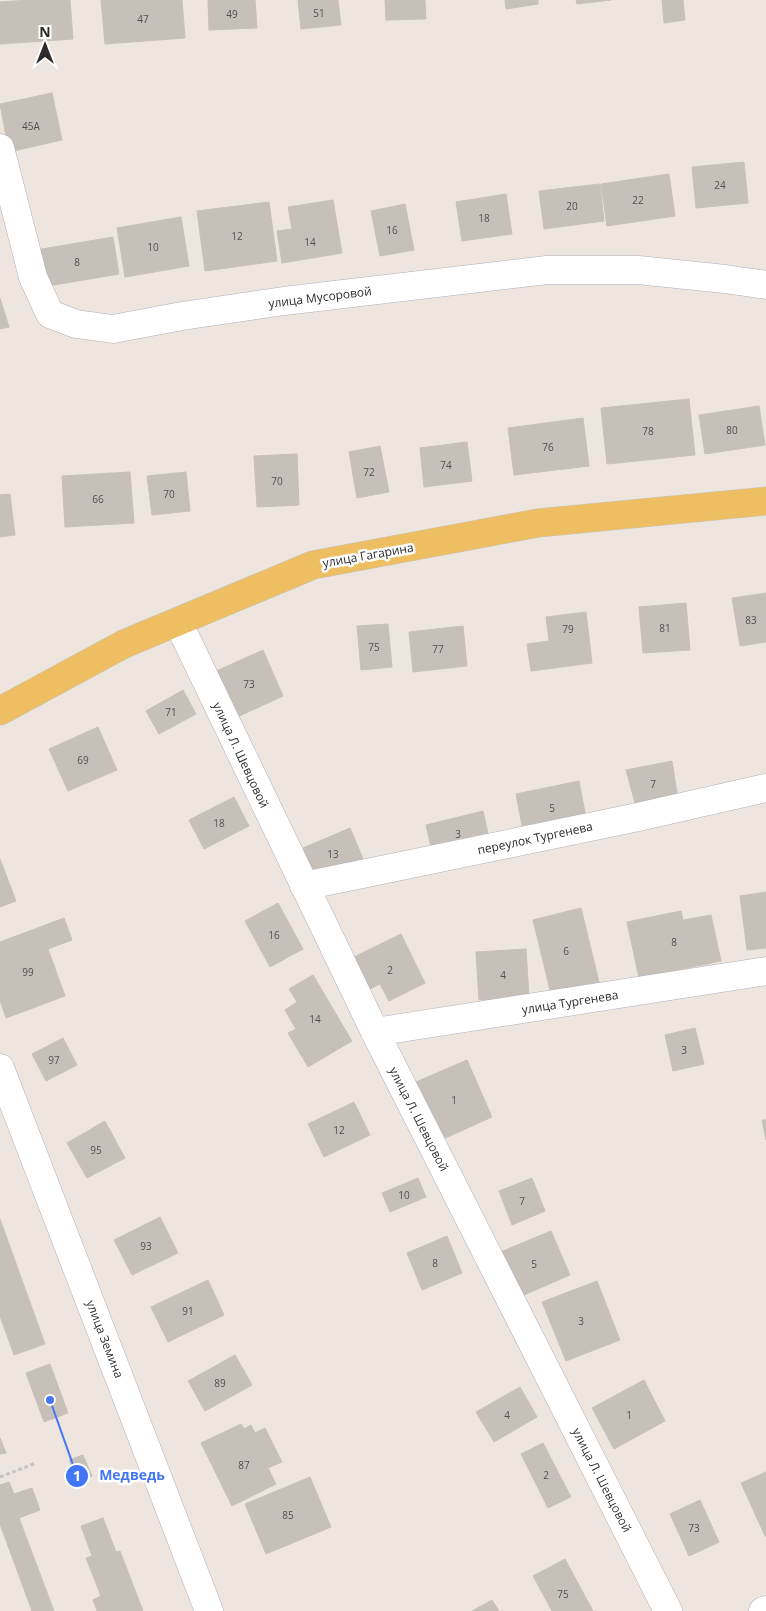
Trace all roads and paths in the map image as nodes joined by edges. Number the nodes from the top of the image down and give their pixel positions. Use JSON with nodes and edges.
{"nodes":[{"id":1,"x":0,"y":148,"type":"edge"},
{"id":2,"x":766,"y":285,"type":"edge"},
{"id":3,"x":766,"y":501,"type":"edge"},
{"id":4,"x":178,"y":622,"type":"junction"},
{"id":5,"x":0,"y":711,"type":"edge"},
{"id":6,"x":766,"y":788,"type":"edge"},
{"id":7,"x":304,"y":886,"type":"junction"},
{"id":8,"x":766,"y":971,"type":"edge"},
{"id":9,"x":375,"y":1032,"type":"junction"},
{"id":10,"x":0,"y":1068,"type":"edge"},
{"id":11,"x":36,"y":1463,"type":"dead end"},
{"id":12,"x":0,"y":1477,"type":"edge"},
{"id":13,"x":209,"y":1611,"type":"edge"},
{"id":14,"x":668,"y":1611,"type":"edge"}],
"edges":[{"from":1,"to":2,"type":"street","name":"улица Мусоровой"},
{"from":3,"to":4,"type":"main road","name":"улица Гагарина"},
{"from":4,"to":5,"type":"main road","name":"улица Гагарина"},
{"from":4,"to":7,"type":"street","name":"улица Л. Шевцовой"},
{"from":6,"to":7,"type":"street","name":"переулок Тургенева"},
{"from":7,"to":9,"type":"street","name":"улица Л. Шевцовой"},
{"from":8,"to":9,"type":"street","name":"улица Тургенева"},
{"from":9,"to":14,"type":"street","name":"улица Л. Шевцовой"},
{"from":10,"to":13,"type":"street","name":"улица Земина"},
{"from":11,"to":12,"type":"path"}]}
